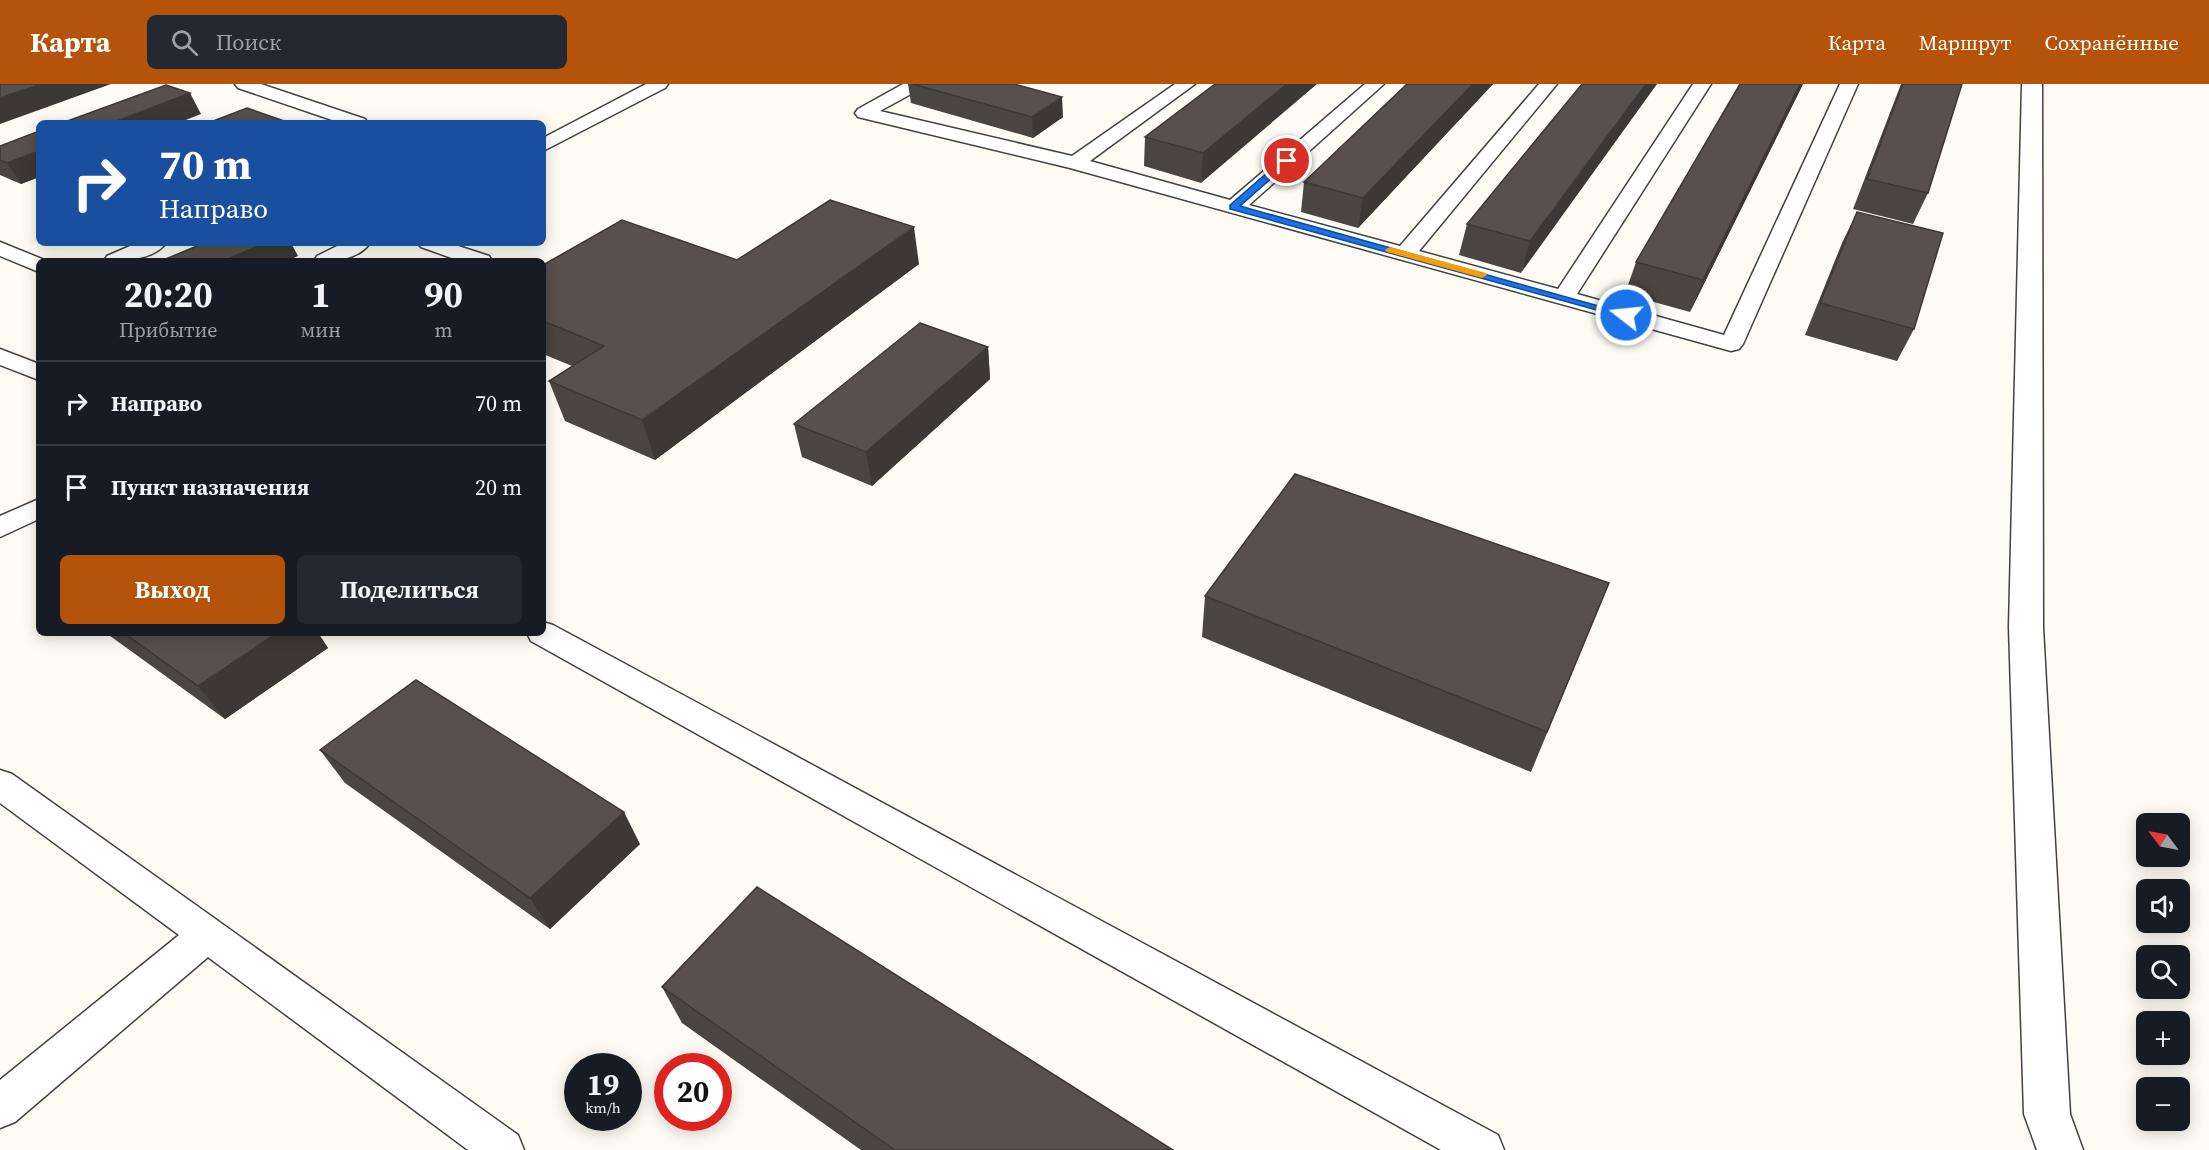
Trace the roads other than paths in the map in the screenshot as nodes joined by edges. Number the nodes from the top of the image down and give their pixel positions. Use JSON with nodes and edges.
{"nodes":[{"id":1,"x":244,"y":84,"type":"edge"},
{"id":2,"x":658,"y":84,"type":"edge"},
{"id":3,"x":916,"y":84,"type":"edge"},
{"id":4,"x":1186,"y":84,"type":"edge"},
{"id":5,"x":1375,"y":84,"type":"edge"},
{"id":6,"x":1548,"y":84,"type":"edge"},
{"id":7,"x":1702,"y":84,"type":"edge"},
{"id":8,"x":1849,"y":84,"type":"edge"},
{"id":9,"x":2032,"y":84,"type":"edge"},
{"id":10,"x":350,"y":120,"type":"edge"},
{"id":11,"x":546,"y":143,"type":"edge"},
{"id":12,"x":1076,"y":163,"type":"junction"},
{"id":13,"x":1234,"y":207,"type":"junction"},
{"id":14,"x":148,"y":246,"type":"edge"},
{"id":15,"x":352,"y":246,"type":"edge"},
{"id":16,"x":437,"y":246,"type":"edge"},
{"id":17,"x":0,"y":248,"type":"edge"},
{"id":18,"x":1405,"y":254,"type":"junction"},
{"id":19,"x":122,"y":258,"type":"edge"},
{"id":20,"x":330,"y":258,"type":"edge"},
{"id":21,"x":472,"y":258,"type":"edge"},
{"id":22,"x":36,"y":265,"type":"edge"},
{"id":23,"x":1563,"y":298,"type":"junction"},
{"id":24,"x":2,"y":358,"type":"edge"},
{"id":25,"x":36,"y":372,"type":"edge"},
{"id":26,"x":36,"y":510,"type":"edge"},
{"id":27,"x":0,"y":528,"type":"edge"},
{"id":28,"x":546,"y":635,"type":"edge"},
{"id":29,"x":0,"y":784,"type":"edge"},
{"id":30,"x":207,"y":935,"type":"junction"},
{"id":31,"x":0,"y":1107,"type":"edge"},
{"id":32,"x":503,"y":1150,"type":"edge"},
{"id":33,"x":1483,"y":1150,"type":"edge"},
{"id":34,"x":2060,"y":1150,"type":"edge"}],
"edges":[{"from":1,"to":10,"type":"lane"},
{"from":2,"to":11,"type":"lane"},
{"from":3,"to":12,"type":"lane"},
{"from":4,"to":12,"type":"lane"},
{"from":5,"to":13,"type":"lane"},
{"from":6,"to":18,"type":"lane"},
{"from":7,"to":23,"type":"lane"},
{"from":8,"to":23,"type":"lane"},
{"from":9,"to":34,"type":"street"},
{"from":12,"to":13,"type":"lane"},
{"from":13,"to":18,"type":"lane"},
{"from":14,"to":19,"type":"lane"},
{"from":15,"to":20,"type":"lane"},
{"from":16,"to":21,"type":"lane"},
{"from":17,"to":22,"type":"lane"},
{"from":18,"to":23,"type":"lane"},
{"from":24,"to":25,"type":"lane"},
{"from":26,"to":27,"type":"lane"},
{"from":28,"to":33,"type":"lane"},
{"from":29,"to":30,"type":"lane"},
{"from":30,"to":31,"type":"lane"},
{"from":30,"to":32,"type":"lane"}]}
